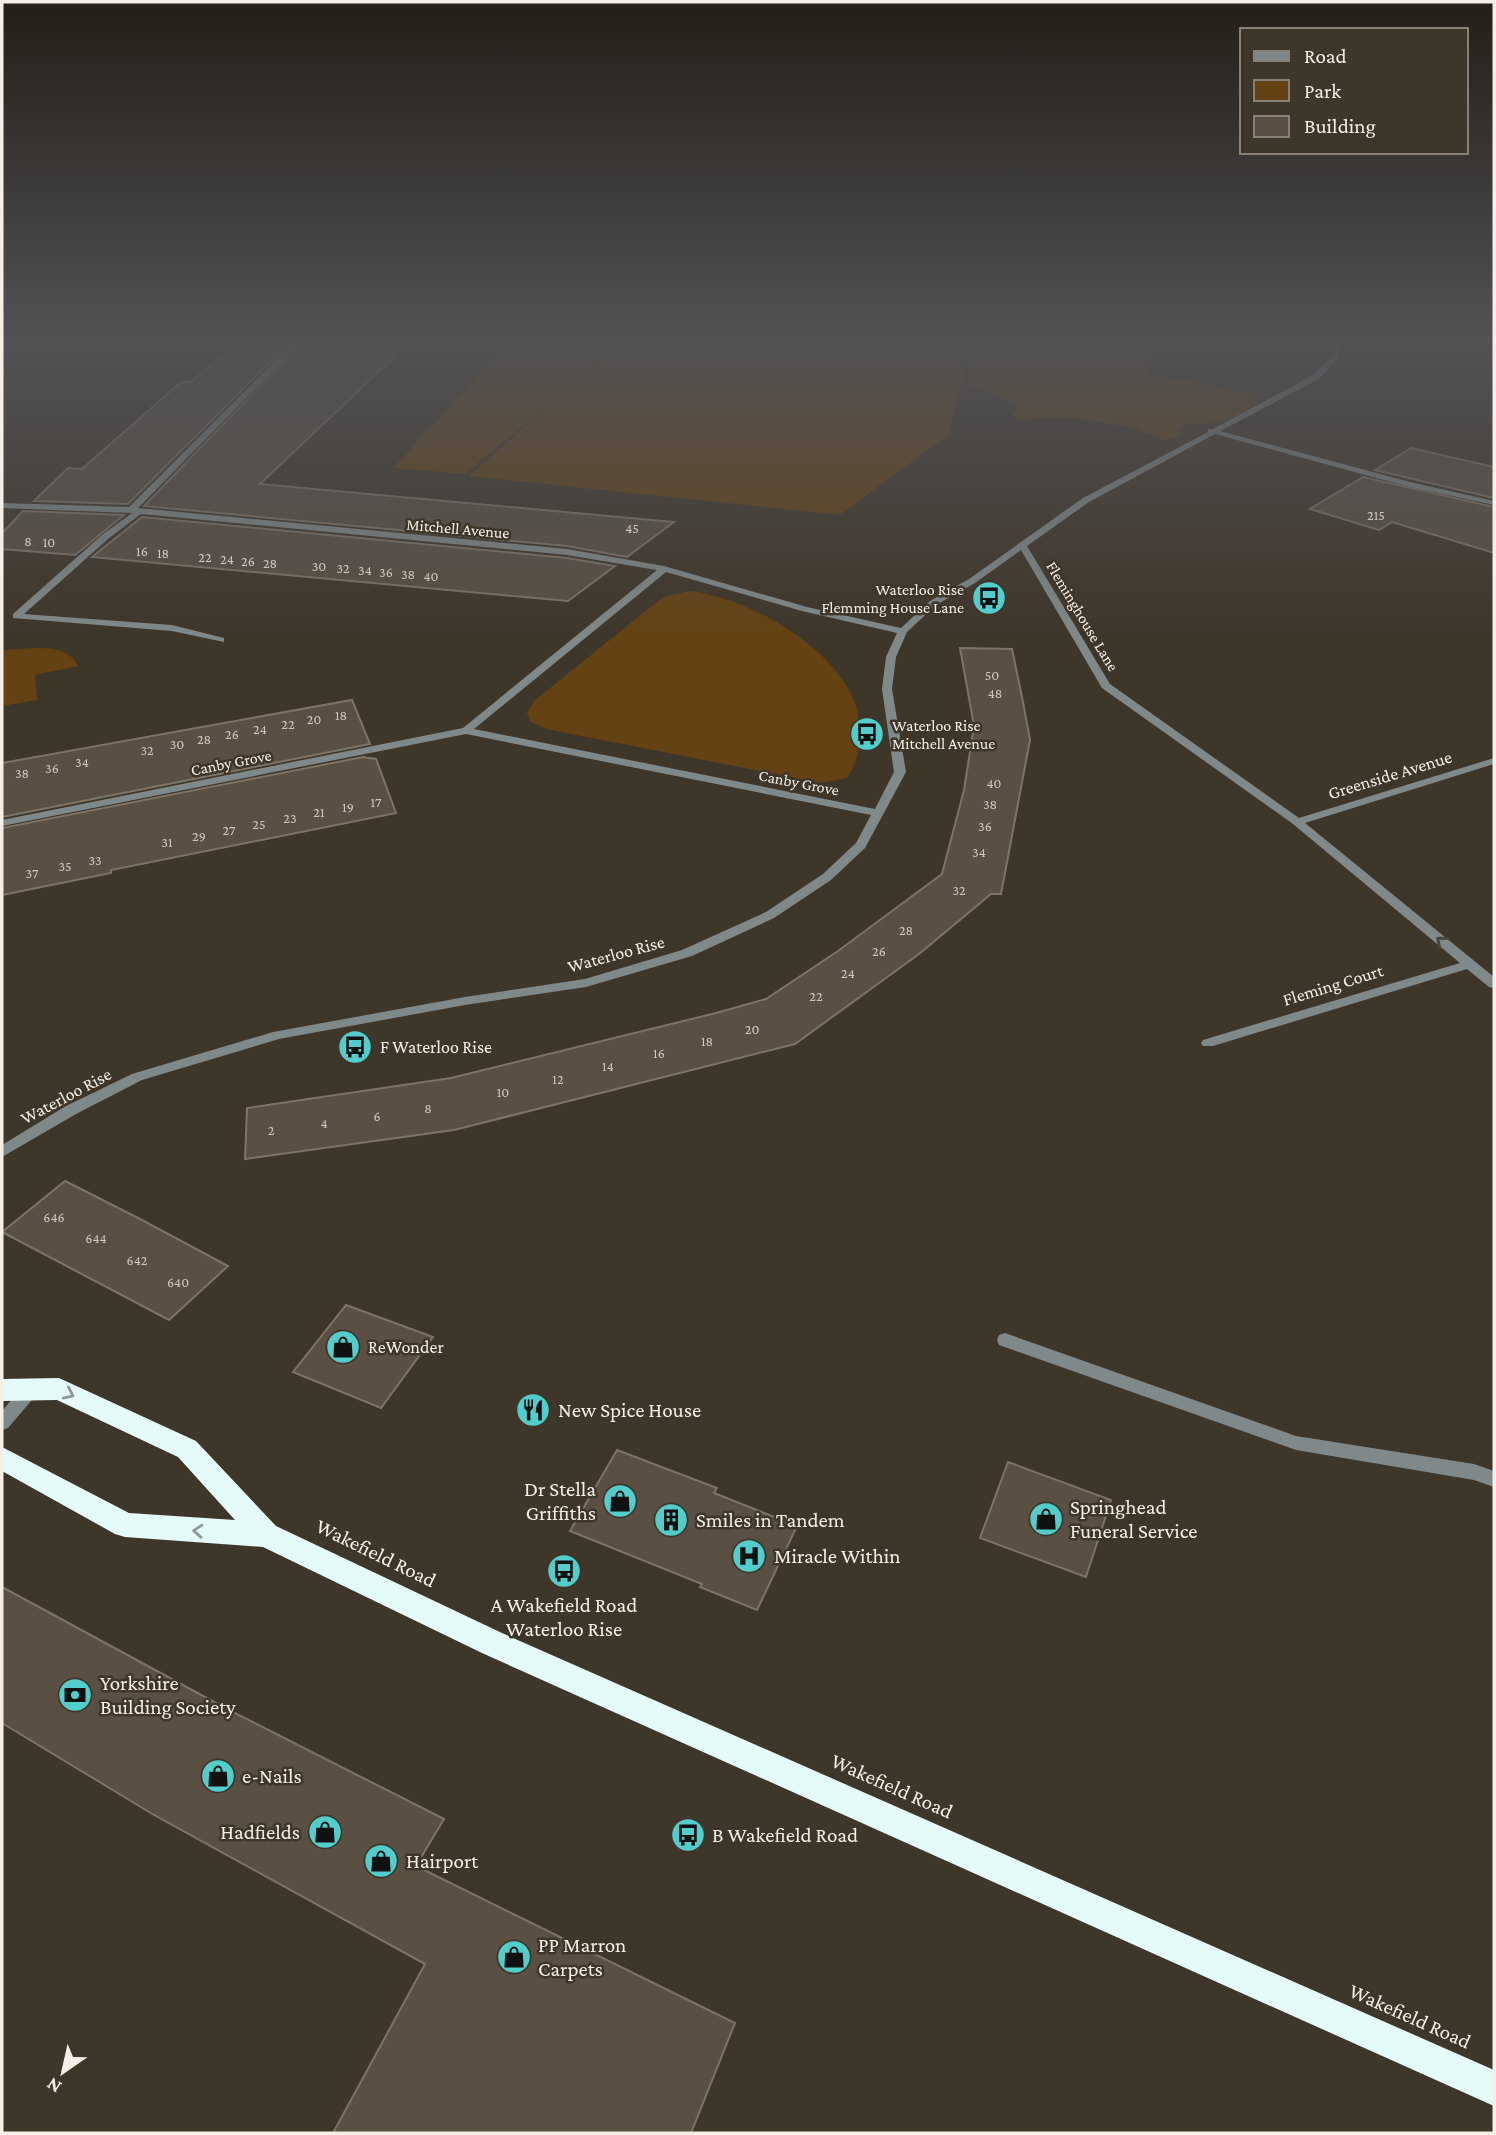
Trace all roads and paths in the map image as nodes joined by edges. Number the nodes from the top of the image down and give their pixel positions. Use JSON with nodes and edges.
{"nodes":[{"id":1,"x":205,"y":439,"type":"edge"},
{"id":2,"x":1197,"y":439,"type":"edge"},
{"id":3,"x":1240,"y":439,"type":"edge"},
{"id":4,"x":1494,"y":503,"type":"edge"},
{"id":5,"x":2,"y":506,"type":"edge"},
{"id":6,"x":135,"y":511,"type":"junction"},
{"id":7,"x":1022,"y":545,"type":"junction"},
{"id":8,"x":664,"y":569,"type":"junction"},
{"id":9,"x":903,"y":631,"type":"junction"},
{"id":10,"x":221,"y":640,"type":"dead end"},
{"id":11,"x":467,"y":732,"type":"junction"},
{"id":12,"x":1494,"y":761,"type":"edge"},
{"id":13,"x":878,"y":813,"type":"junction"},
{"id":14,"x":1297,"y":822,"type":"junction"},
{"id":15,"x":2,"y":823,"type":"edge"},
{"id":16,"x":1469,"y":964,"type":"junction"},
{"id":17,"x":1494,"y":984,"type":"edge"},
{"id":18,"x":1208,"y":1043,"type":"dead end"},
{"id":19,"x":2,"y":1152,"type":"edge"},
{"id":20,"x":1005,"y":1340,"type":"dead end"},
{"id":21,"x":31,"y":1389,"type":"junction"},
{"id":22,"x":2,"y":1390,"type":"edge"},
{"id":23,"x":2,"y":1423,"type":"edge"},
{"id":24,"x":2,"y":1458,"type":"edge"},
{"id":25,"x":1494,"y":1479,"type":"edge"},
{"id":26,"x":267,"y":1535,"type":"junction"},
{"id":27,"x":1494,"y":2088,"type":"edge"}],
"edges":[{"from":1,"to":6,"type":"street"},
{"from":2,"to":7,"type":"street"},
{"from":3,"to":4,"type":"street"},
{"from":5,"to":6,"type":"street","name":"Mitchell Avenue"},
{"from":6,"to":8,"type":"street","name":"Mitchell Avenue"},
{"from":6,"to":10,"type":"street"},
{"from":7,"to":9,"type":"street","name":"Waterloo Rise"},
{"from":7,"to":14,"type":"street","name":"Fleminghouse Lane"},
{"from":8,"to":9,"type":"street","name":"Mitchell Avenue"},
{"from":8,"to":11,"type":"street","name":"Canby Grove"},
{"from":9,"to":13,"type":"street","name":"Waterloo Rise"},
{"from":11,"to":13,"type":"street","name":"Canby Grove"},
{"from":11,"to":15,"type":"street","name":"Canby Grove"},
{"from":12,"to":14,"type":"street","name":"Greenside Avenue"},
{"from":13,"to":19,"type":"street","name":"Waterloo Rise"},
{"from":16,"to":14,"type":"street","name":"Fleminghouse Lane","one_way":true},
{"from":16,"to":17,"type":"street","name":"Fleminghouse Lane"},
{"from":16,"to":18,"type":"street","name":"Fleming Court"},
{"from":20,"to":25,"type":"street"},
{"from":21,"to":22,"type":"highway","name":"Wakefield Road"},
{"from":21,"to":23,"type":"street"},
{"from":21,"to":26,"type":"highway","name":"Wakefield Road","one_way":true},
{"from":26,"to":24,"type":"highway","name":"Wakefield Road","one_way":true},
{"from":26,"to":27,"type":"highway","name":"Wakefield Road"}]}
